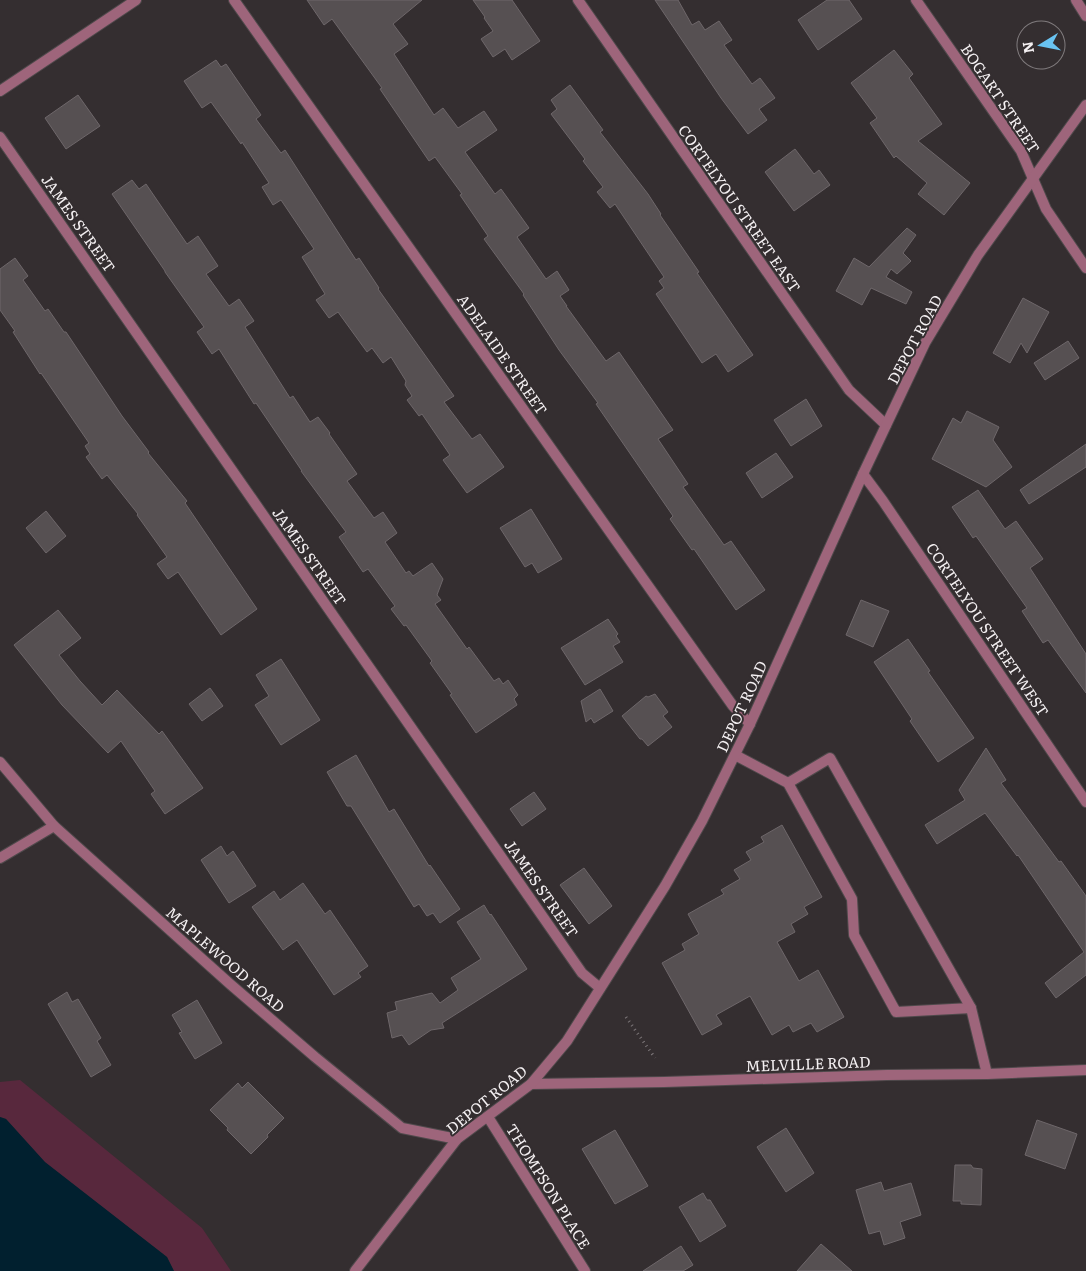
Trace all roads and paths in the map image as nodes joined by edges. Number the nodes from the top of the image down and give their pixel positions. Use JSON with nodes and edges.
{"nodes":[{"id":1,"x":136,"y":0,"type":"edge"},
{"id":2,"x":234,"y":0,"type":"edge"},
{"id":3,"x":578,"y":0,"type":"edge"},
{"id":4,"x":916,"y":0,"type":"edge"},
{"id":5,"x":1076,"y":0,"type":"edge"},
{"id":6,"x":1086,"y":16,"type":"edge"},
{"id":7,"x":0,"y":91,"type":"edge"},
{"id":8,"x":1086,"y":105,"type":"edge"},
{"id":9,"x":0,"y":136,"type":"edge"},
{"id":10,"x":1033,"y":178,"type":"junction"},
{"id":11,"x":1086,"y":268,"type":"edge"},
{"id":12,"x":886,"y":425,"type":"junction"},
{"id":13,"x":863,"y":474,"type":"junction"},
{"id":14,"x":750,"y":724,"type":"junction"},
{"id":15,"x":735,"y":755,"type":"junction"},
{"id":16,"x":0,"y":762,"type":"edge"},
{"id":17,"x":788,"y":783,"type":"junction"},
{"id":18,"x":1086,"y":802,"type":"edge"},
{"id":19,"x":54,"y":826,"type":"junction"},
{"id":20,"x":0,"y":858,"type":"edge"},
{"id":21,"x":600,"y":988,"type":"junction"},
{"id":22,"x":971,"y":1008,"type":"junction"},
{"id":23,"x":626,"y":1017,"type":"dead end"},
{"id":24,"x":655,"y":1058,"type":"dead end"},
{"id":25,"x":1086,"y":1070,"type":"edge"},
{"id":26,"x":987,"y":1074,"type":"junction"},
{"id":27,"x":531,"y":1084,"type":"junction"},
{"id":28,"x":488,"y":1117,"type":"junction"},
{"id":29,"x":458,"y":1139,"type":"junction"},
{"id":30,"x":355,"y":1271,"type":"edge"},
{"id":31,"x":584,"y":1271,"type":"edge"}],
"edges":[{"from":1,"to":7,"type":"street"},
{"from":2,"to":14,"type":"street","name":"ADELAIDE STREET"},
{"from":3,"to":12,"type":"street","name":"CORTELYOU STREET EAST"},
{"from":4,"to":10,"type":"street","name":"BOGART STREET"},
{"from":5,"to":6,"type":"street"},
{"from":8,"to":10,"type":"street","name":"DEPOT ROAD"},
{"from":9,"to":21,"type":"street","name":"JAMES STREET"},
{"from":10,"to":11,"type":"street","name":"BOGART STREET"},
{"from":10,"to":12,"type":"street","name":"DEPOT ROAD"},
{"from":12,"to":13,"type":"street","name":"DEPOT ROAD"},
{"from":13,"to":14,"type":"street","name":"DEPOT ROAD"},
{"from":13,"to":18,"type":"street","name":"CORTELYOU STREET WEST"},
{"from":14,"to":15,"type":"street","name":"DEPOT ROAD"},
{"from":15,"to":17,"type":"street"},
{"from":15,"to":21,"type":"street","name":"DEPOT ROAD"},
{"from":16,"to":19,"type":"street","name":"MAPLEWOOD ROAD"},
{"from":17,"to":22,"type":"street"},
{"from":17,"to":22,"type":"street"},
{"from":19,"to":20,"type":"street"},
{"from":19,"to":29,"type":"street","name":"MAPLEWOOD ROAD"},
{"from":21,"to":27,"type":"street","name":"DEPOT ROAD"},
{"from":22,"to":26,"type":"street"},
{"from":23,"to":24,"type":"path"},
{"from":25,"to":26,"type":"street","name":"MELVILLE ROAD"},
{"from":26,"to":27,"type":"street","name":"MELVILLE ROAD"},
{"from":27,"to":28,"type":"street","name":"DEPOT ROAD"},
{"from":28,"to":29,"type":"street","name":"DEPOT ROAD"},
{"from":28,"to":31,"type":"street","name":"THOMPSON PLACE"},
{"from":29,"to":30,"type":"street","name":"DEPOT ROAD"}]}
